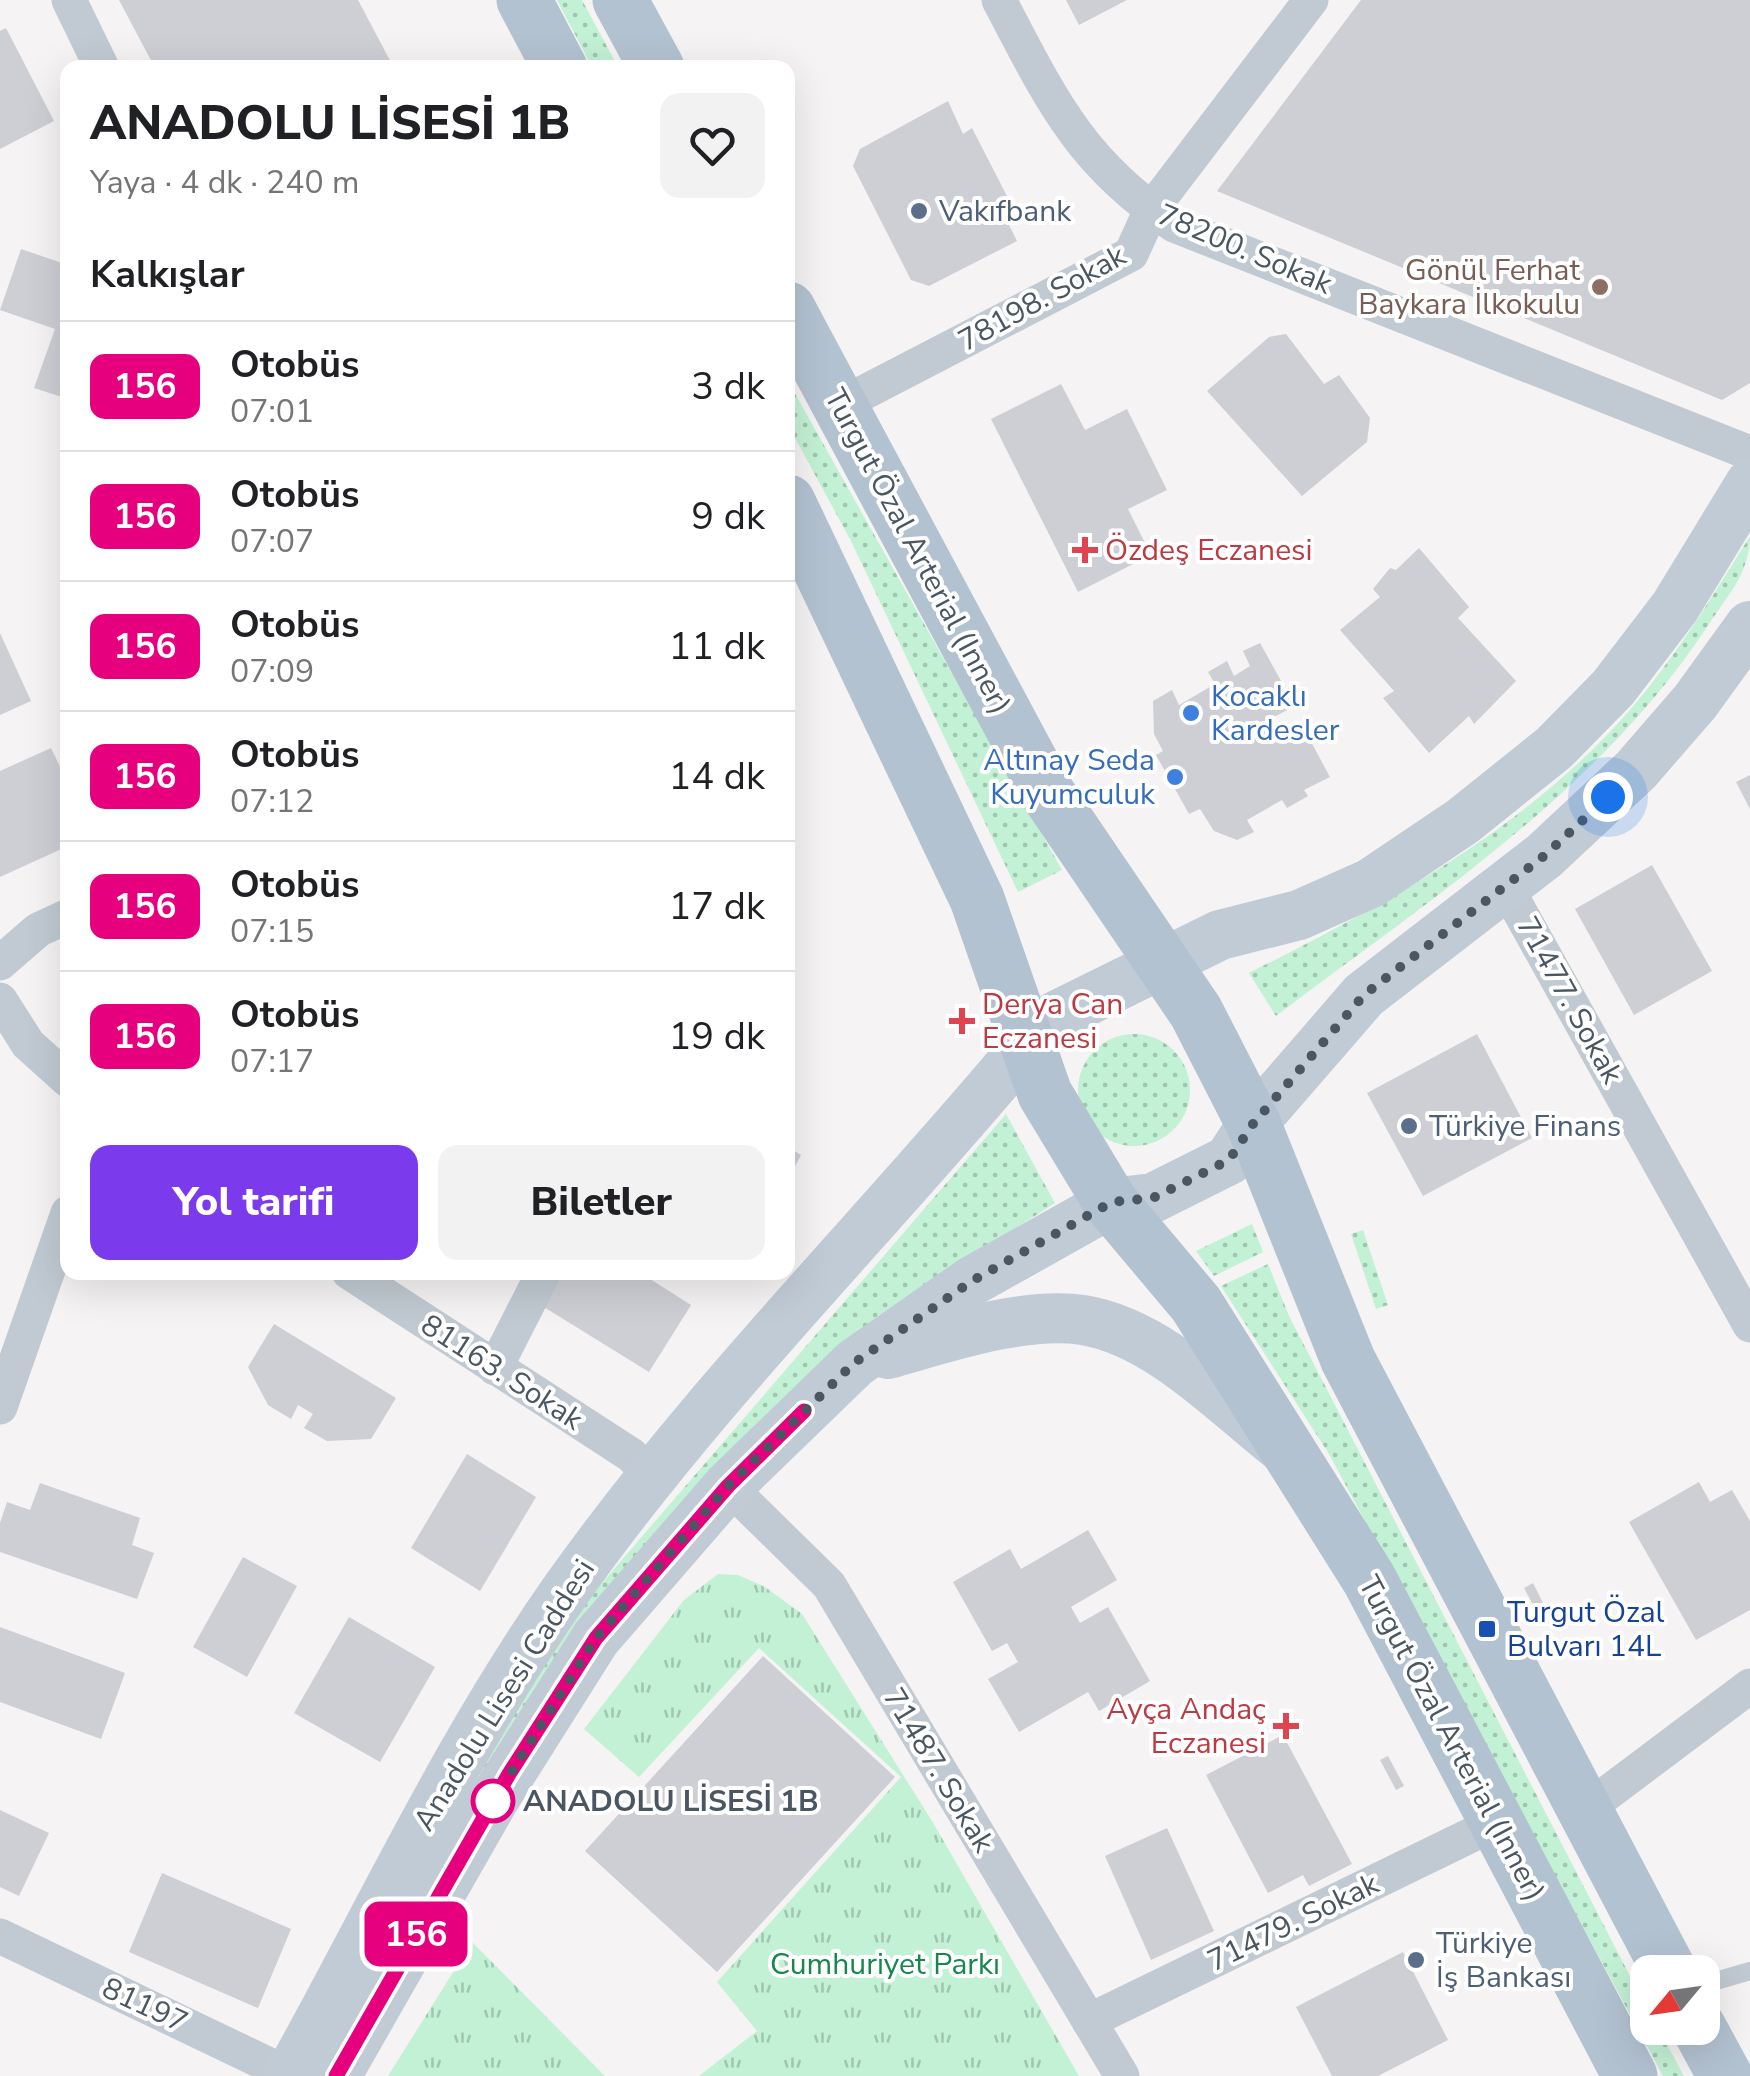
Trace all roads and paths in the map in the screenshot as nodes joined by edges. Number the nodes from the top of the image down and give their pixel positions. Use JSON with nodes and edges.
{"nodes":[{"id":1,"x":68,"y":0,"type":"edge"},
{"id":2,"x":524,"y":0,"type":"edge"},
{"id":3,"x":620,"y":0,"type":"edge"},
{"id":4,"x":998,"y":0,"type":"edge"},
{"id":5,"x":1311,"y":0,"type":"edge"},
{"id":6,"x":98,"y":60,"type":"edge"},
{"id":7,"x":556,"y":60,"type":"edge"},
{"id":8,"x":653,"y":60,"type":"edge"},
{"id":9,"x":1151,"y":210,"type":"junction"},
{"id":10,"x":795,"y":322,"type":"edge"},
{"id":11,"x":840,"y":406,"type":"junction"},
{"id":12,"x":1750,"y":452,"type":"edge"},
{"id":13,"x":1750,"y":484,"type":"edge"},
{"id":14,"x":795,"y":528,"type":"edge"},
{"id":15,"x":1750,"y":626,"type":"edge"},
{"id":16,"x":1506,"y":885,"type":"junction"},
{"id":17,"x":60,"y":920,"type":"edge"},
{"id":18,"x":0,"y":963,"type":"edge"},
{"id":19,"x":1165,"y":965,"type":"junction"},
{"id":20,"x":0,"y":1000,"type":"edge"},
{"id":21,"x":1029,"y":1042,"type":"junction"},
{"id":22,"x":60,"y":1073,"type":"edge"},
{"id":23,"x":1253,"y":1124,"type":"junction"},
{"id":24,"x":1112,"y":1202,"type":"junction"},
{"id":25,"x":60,"y":1236,"type":"edge"},
{"id":26,"x":360,"y":1280,"type":"edge"},
{"id":27,"x":540,"y":1280,"type":"edge"},
{"id":28,"x":1750,"y":1324,"type":"edge"},
{"id":29,"x":854,"y":1363,"type":"junction"},
{"id":30,"x":495,"y":1368,"type":"junction"},
{"id":31,"x":0,"y":1408,"type":"edge"},
{"id":32,"x":1294,"y":1457,"type":"junction"},
{"id":33,"x":653,"y":1476,"type":"junction"},
{"id":34,"x":728,"y":1486,"type":"junction"},
{"id":35,"x":1750,"y":1686,"type":"edge"},
{"id":36,"x":1585,"y":1810,"type":"junction"},
{"id":37,"x":1498,"y":1822,"type":"junction"},
{"id":38,"x":0,"y":1936,"type":"edge"},
{"id":39,"x":1661,"y":1955,"type":"edge"},
{"id":40,"x":1750,"y":1971,"type":"edge"},
{"id":41,"x":1720,"y":1980,"type":"edge"},
{"id":42,"x":1089,"y":2021,"type":"junction"},
{"id":43,"x":1708,"y":2045,"type":"edge"},
{"id":44,"x":289,"y":2076,"type":"edge"},
{"id":45,"x":336,"y":2076,"type":"edge"},
{"id":46,"x":1122,"y":2076,"type":"edge"},
{"id":47,"x":1630,"y":2076,"type":"edge"},
{"id":48,"x":1725,"y":2076,"type":"edge"}],
"edges":[{"from":1,"to":6,"type":"street"},
{"from":2,"to":7,"type":"main road"},
{"from":3,"to":8,"type":"main road"},
{"from":4,"to":9,"type":"street","name":"78200. Sokak"},
{"from":5,"to":9,"type":"street","name":"78198. Sokak"},
{"from":9,"to":11,"type":"street","name":"78198. Sokak"},
{"from":9,"to":12,"type":"street","name":"78200. Sokak"},
{"from":10,"to":11,"type":"main road","name":"Turgut Özal Arterial (Inner)"},
{"from":11,"to":19,"type":"main road","name":"Turgut Özal Arterial (Inner)"},
{"from":13,"to":19,"type":"main road"},
{"from":14,"to":21,"type":"main road"},
{"from":15,"to":16,"type":"main road"},
{"from":16,"to":23,"type":"main road"},
{"from":16,"to":28,"type":"street","name":"71477. Sokak"},
{"from":17,"to":18,"type":"street"},
{"from":19,"to":21,"type":"main road"},
{"from":19,"to":23,"type":"main road"},
{"from":20,"to":22,"type":"street"},
{"from":21,"to":24,"type":"main road"},
{"from":21,"to":33,"type":"main road","name":"Anadolu Lisesi Caddesi"},
{"from":23,"to":24,"type":"main road"},
{"from":23,"to":36,"type":"main road"},
{"from":24,"to":29,"type":"main road","name":"Anadolu Lisesi Caddesi"},
{"from":24,"to":32,"type":"main road","name":"Turgut Özal Arterial (Inner)"},
{"from":25,"to":31,"type":"street"},
{"from":26,"to":30,"type":"street","name":"81163. Sokak"},
{"from":27,"to":30,"type":"street"},
{"from":29,"to":32,"type":"main road"},
{"from":29,"to":34,"type":"main road","name":"Anadolu Lisesi Caddesi"},
{"from":30,"to":33,"type":"street","name":"81163. Sokak"},
{"from":32,"to":37,"type":"main road","name":"Turgut Özal Arterial (Inner)"},
{"from":33,"to":44,"type":"main road","name":"Anadolu Lisesi Caddesi"},
{"from":34,"to":42,"type":"street","name":"71487. Sokak"},
{"from":34,"to":45,"type":"main road","name":"Anadolu Lisesi Caddesi"},
{"from":35,"to":36,"type":"street"},
{"from":36,"to":39,"type":"main road"},
{"from":37,"to":42,"type":"street","name":"71479. Sokak"},
{"from":37,"to":47,"type":"main road","name":"Turgut Özal Arterial (Inner)"},
{"from":38,"to":44,"type":"street","name":"81197"},
{"from":40,"to":41,"type":"lane"},
{"from":42,"to":46,"type":"street","name":"71487. Sokak"},
{"from":43,"to":48,"type":"main road"}]}
